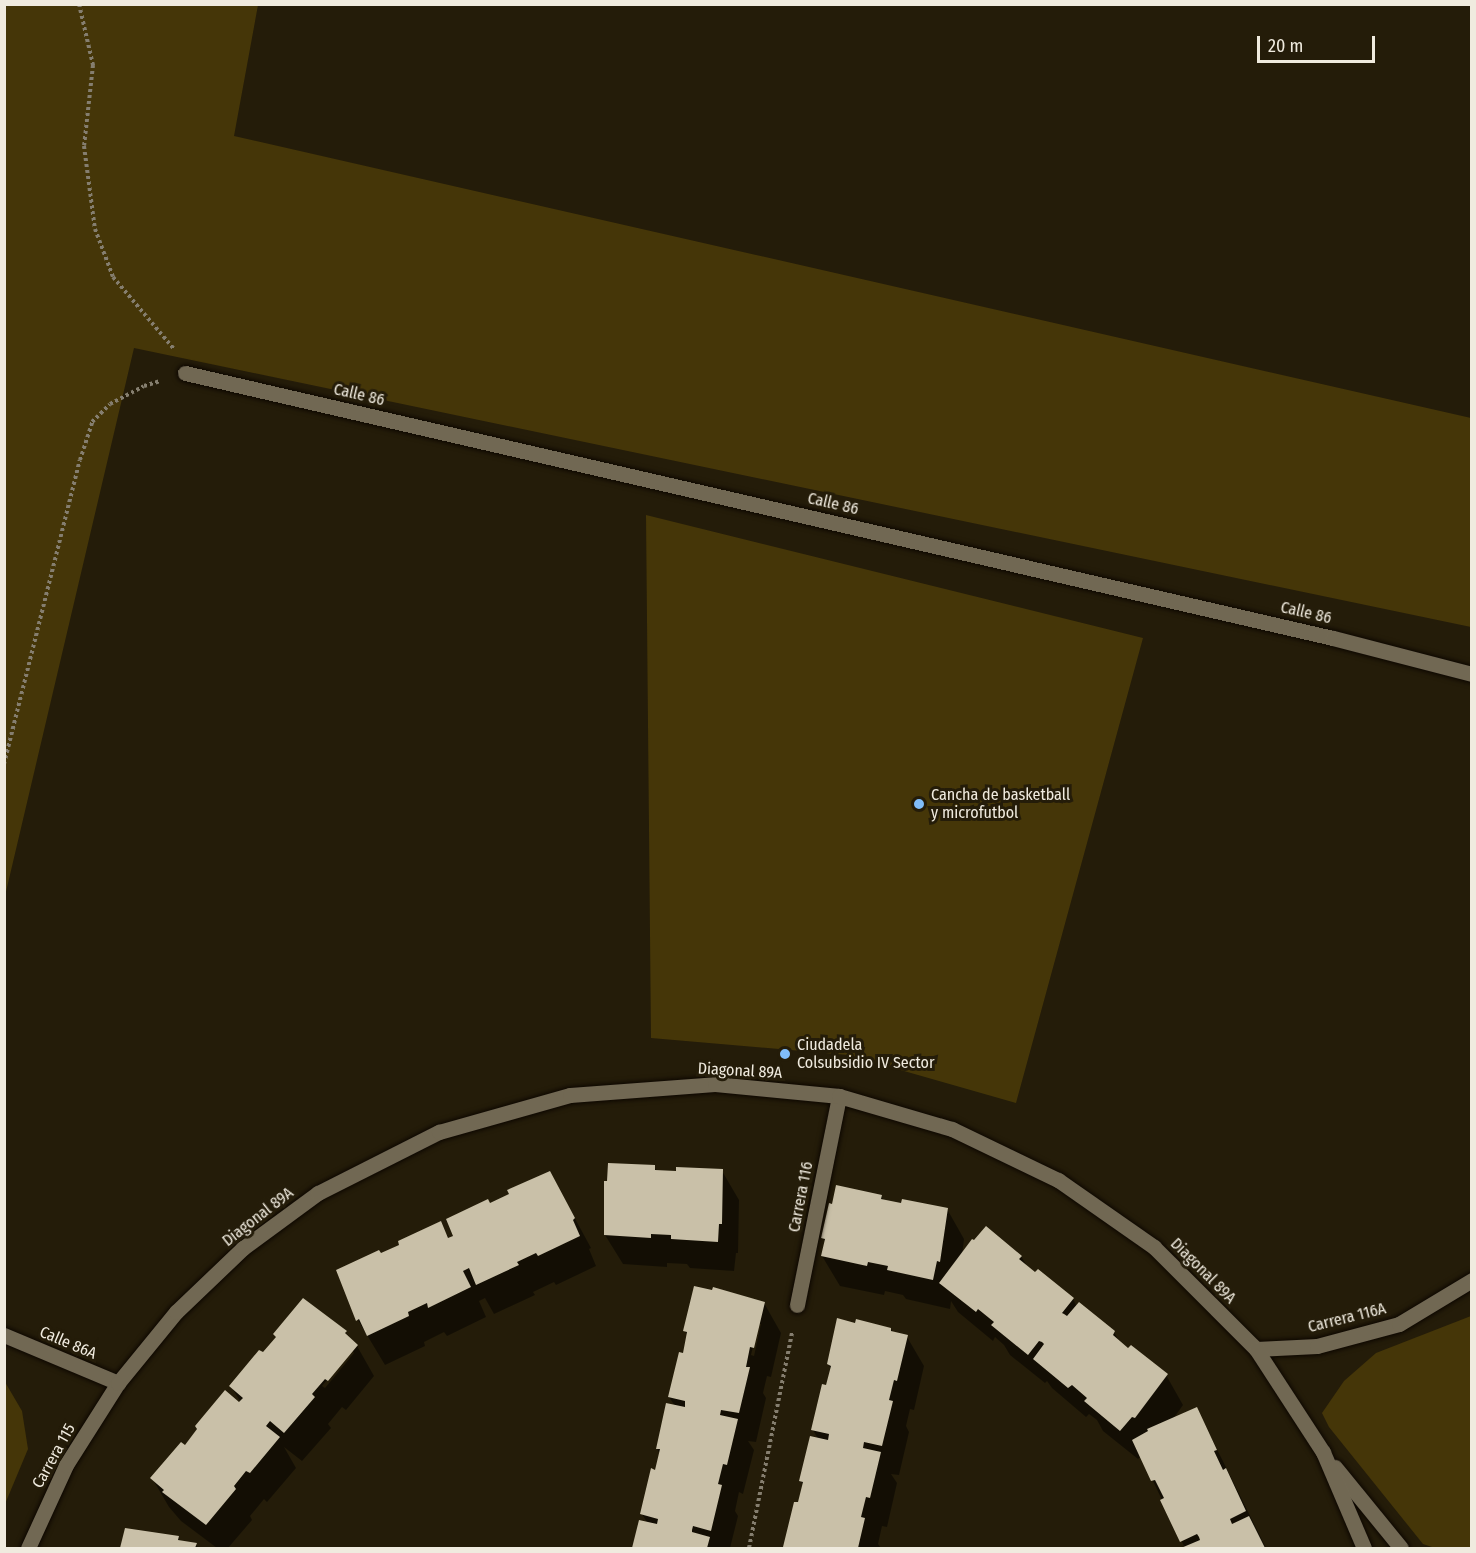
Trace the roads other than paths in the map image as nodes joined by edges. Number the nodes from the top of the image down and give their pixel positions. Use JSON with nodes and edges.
{"nodes":[{"id":1,"x":185,"y":373,"type":"road end"},
{"id":2,"x":1472,"y":674,"type":"edge"},
{"id":3,"x":839,"y":1096,"type":"junction"},
{"id":4,"x":1472,"y":1280,"type":"edge"},
{"id":5,"x":798,"y":1305,"type":"road end"},
{"id":6,"x":4,"y":1335,"type":"edge"},
{"id":7,"x":1256,"y":1349,"type":"junction"},
{"id":8,"x":118,"y":1383,"type":"junction"},
{"id":9,"x":1323,"y":1452,"type":"junction"},
{"id":10,"x":28,"y":1548,"type":"edge"},
{"id":11,"x":1365,"y":1548,"type":"edge"},
{"id":12,"x":1401,"y":1548,"type":"edge"}],
"edges":[{"from":1,"to":2,"type":"street","name":"Calle 86"},
{"from":3,"to":5,"type":"street","name":"Carrera 116"},
{"from":3,"to":7,"type":"street","name":"Diagonal 89A"},
{"from":3,"to":8,"type":"street","name":"Diagonal 89A"},
{"from":4,"to":7,"type":"street","name":"Carrera 116A"},
{"from":6,"to":8,"type":"street","name":"Calle 86A"},
{"from":7,"to":9,"type":"street","name":"Diagonal 89A"},
{"from":8,"to":10,"type":"street","name":"Carrera 115"},
{"from":9,"to":11,"type":"street","name":"Diagonal 89A"},
{"from":9,"to":12,"type":"street","name":"Diagonal 89A"}]}
